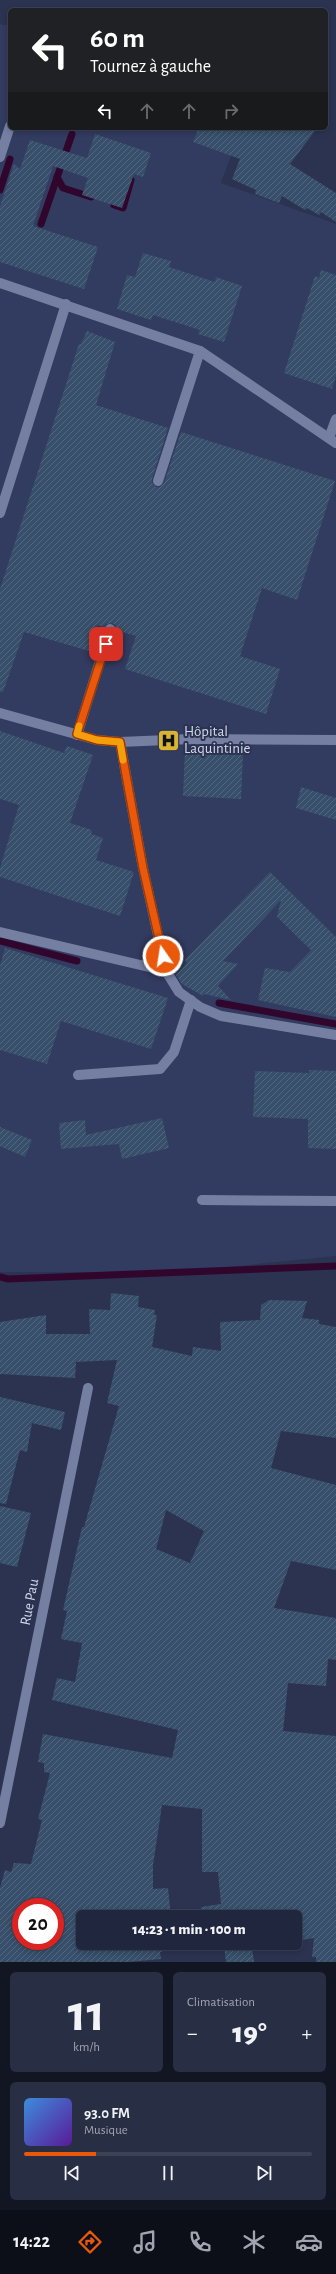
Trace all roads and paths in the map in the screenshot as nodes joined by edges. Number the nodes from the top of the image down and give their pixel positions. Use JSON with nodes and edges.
{"nodes":[{"id":1,"x":9,"y":130,"type":"edge"},
{"id":2,"x":0,"y":157,"type":"edge"},
{"id":3,"x":0,"y":283,"type":"edge"},
{"id":4,"x":66,"y":304,"type":"junction"},
{"id":5,"x":200,"y":351,"type":"junction"},
{"id":6,"x":336,"y":418,"type":"edge"},
{"id":7,"x":333,"y":440,"type":"edge"},
{"id":8,"x":158,"y":481,"type":"dead end"},
{"id":9,"x":0,"y":513,"type":"edge"},
{"id":10,"x":110,"y":629,"type":"dead end"},
{"id":11,"x":0,"y":713,"type":"edge"},
{"id":12,"x":77,"y":734,"type":"junction"},
{"id":13,"x":336,"y":740,"type":"edge"},
{"id":14,"x":120,"y":742,"type":"junction"},
{"id":15,"x":0,"y":932,"type":"edge"},
{"id":16,"x":166,"y":971,"type":"junction"},
{"id":17,"x":190,"y":1000,"type":"junction"},
{"id":18,"x":336,"y":1035,"type":"edge"},
{"id":19,"x":78,"y":1075,"type":"dead end"},
{"id":20,"x":202,"y":1200,"type":"dead end"},
{"id":21,"x":336,"y":1201,"type":"edge"},
{"id":22,"x":88,"y":1388,"type":"dead end"},
{"id":23,"x":0,"y":1823,"type":"edge"}],
"edges":[{"from":1,"to":2,"type":"street"},
{"from":3,"to":4,"type":"street"},
{"from":4,"to":5,"type":"street"},
{"from":4,"to":9,"type":"street"},
{"from":5,"to":7,"type":"street"},
{"from":5,"to":8,"type":"street"},
{"from":6,"to":7,"type":"street"},
{"from":10,"to":12,"type":"street"},
{"from":11,"to":12,"type":"street"},
{"from":12,"to":14,"type":"street"},
{"from":13,"to":14,"type":"street"},
{"from":14,"to":16,"type":"street"},
{"from":15,"to":16,"type":"street"},
{"from":16,"to":17,"type":"street"},
{"from":17,"to":18,"type":"street"},
{"from":17,"to":19,"type":"street"},
{"from":20,"to":21,"type":"street"},
{"from":22,"to":23,"type":"street","name":"Rue Pau"}]}
